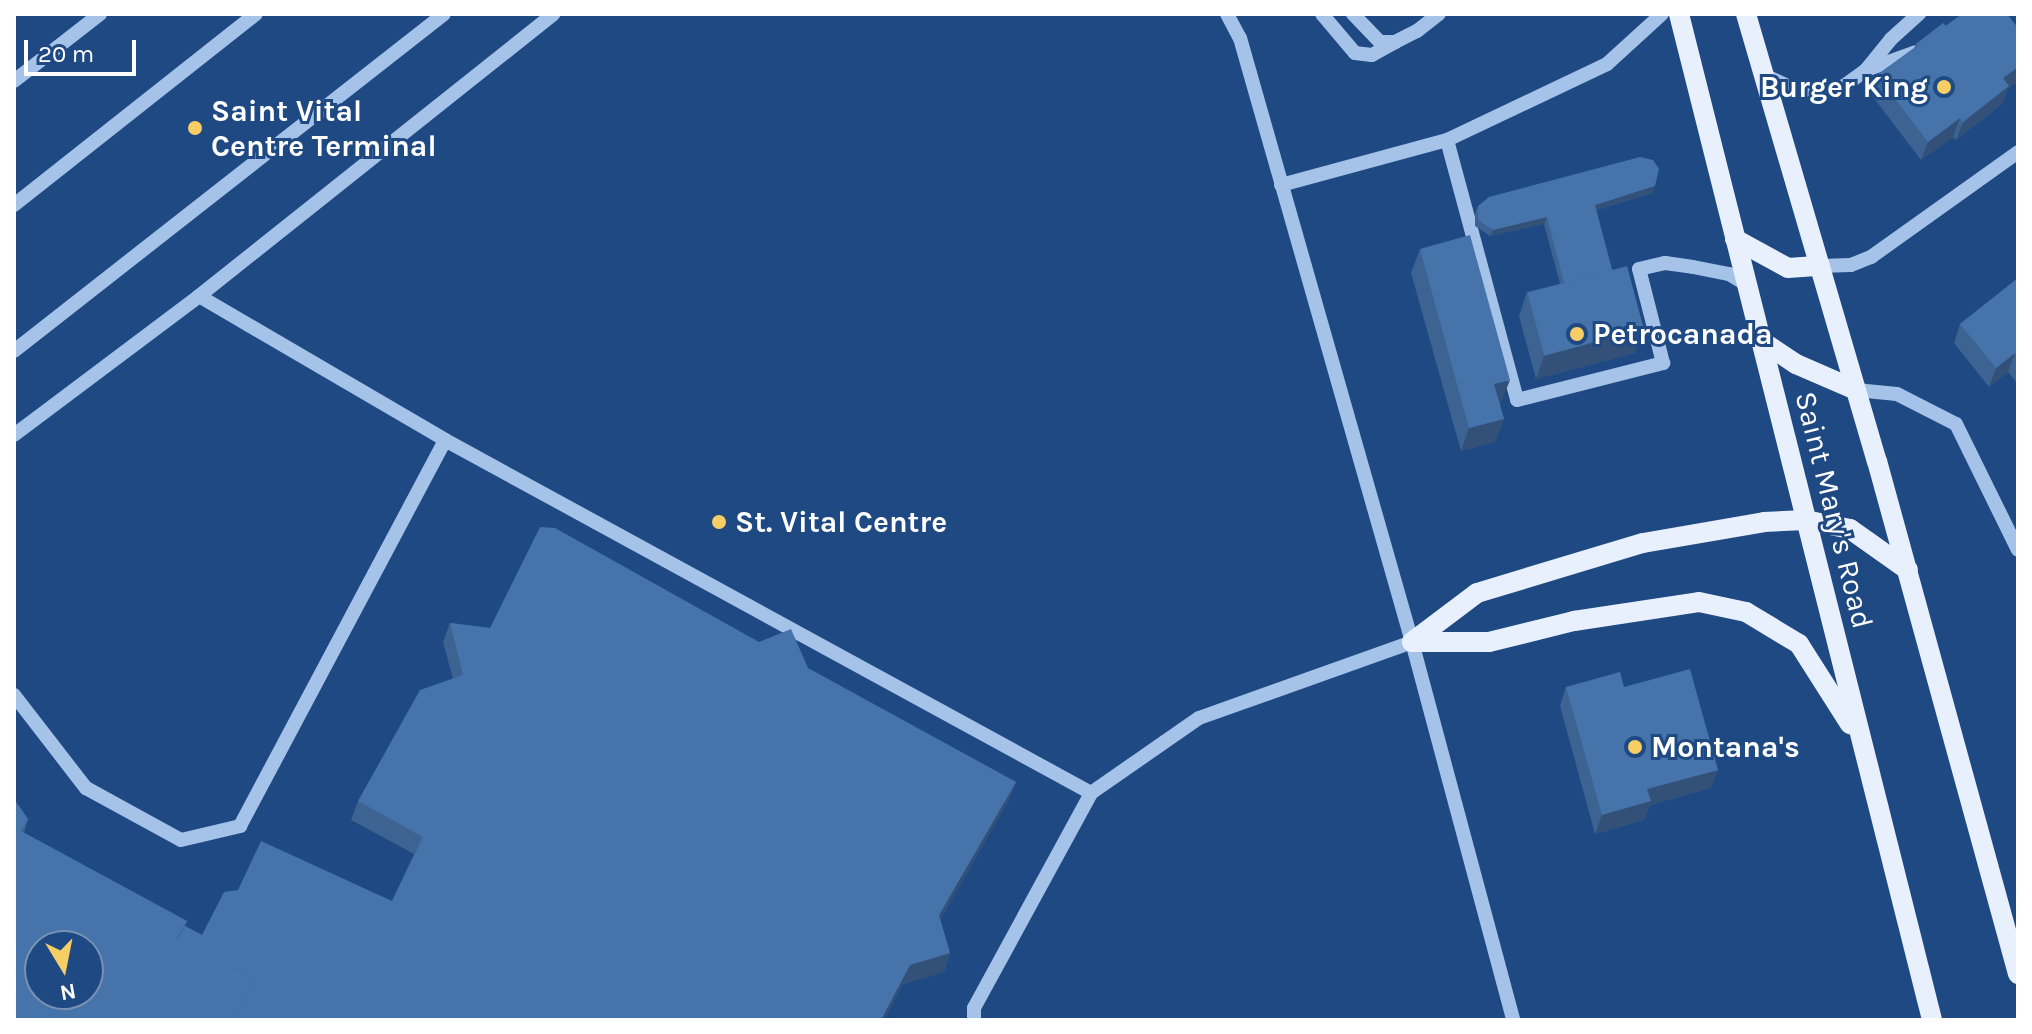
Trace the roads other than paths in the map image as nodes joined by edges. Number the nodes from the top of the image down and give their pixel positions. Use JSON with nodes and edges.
{"nodes":[{"id":1,"x":100,"y":14,"type":"edge"},
{"id":2,"x":256,"y":14,"type":"edge"},
{"id":3,"x":444,"y":14,"type":"edge"},
{"id":4,"x":553,"y":14,"type":"edge"},
{"id":5,"x":1227,"y":14,"type":"edge"},
{"id":6,"x":1322,"y":14,"type":"edge"},
{"id":7,"x":1353,"y":14,"type":"edge"},
{"id":8,"x":1439,"y":14,"type":"edge"},
{"id":9,"x":1662,"y":14,"type":"edge"},
{"id":10,"x":1679,"y":14,"type":"edge"},
{"id":11,"x":1746,"y":14,"type":"edge"},
{"id":12,"x":1919,"y":14,"type":"edge"},
{"id":13,"x":1395,"y":42,"type":"junction"},
{"id":14,"x":1924,"y":46,"type":"edge"},
{"id":15,"x":1866,"y":70,"type":"junction"},
{"id":16,"x":1764,"y":75,"type":"junction"},
{"id":17,"x":14,"y":81,"type":"edge"},
{"id":18,"x":1447,"y":140,"type":"junction"},
{"id":19,"x":2018,"y":152,"type":"edge"},
{"id":20,"x":1281,"y":185,"type":"junction"},
{"id":21,"x":36,"y":188,"type":"junction"},
{"id":22,"x":14,"y":191,"type":"edge"},
{"id":23,"x":14,"y":205,"type":"edge"},
{"id":24,"x":1735,"y":239,"type":"junction"},
{"id":25,"x":1820,"y":266,"type":"junction"},
{"id":26,"x":1747,"y":285,"type":"junction"},
{"id":27,"x":199,"y":296,"type":"junction"},
{"id":28,"x":1760,"y":340,"type":"junction"},
{"id":29,"x":14,"y":351,"type":"edge"},
{"id":30,"x":1856,"y":390,"type":"junction"},
{"id":31,"x":14,"y":435,"type":"edge"},
{"id":32,"x":445,"y":440,"type":"junction"},
{"id":33,"x":1805,"y":520,"type":"junction"},
{"id":34,"x":2018,"y":550,"type":"edge"},
{"id":35,"x":1908,"y":570,"type":"junction"},
{"id":36,"x":1412,"y":642,"type":"junction"},
{"id":37,"x":14,"y":695,"type":"edge"},
{"id":38,"x":1862,"y":744,"type":"junction"},
{"id":39,"x":1091,"y":793,"type":"junction"},
{"id":40,"x":2018,"y":974,"type":"edge"},
{"id":41,"x":974,"y":1020,"type":"edge"},
{"id":42,"x":1513,"y":1020,"type":"edge"},
{"id":43,"x":1932,"y":1020,"type":"edge"}],
"edges":[{"from":1,"to":17,"type":"street"},
{"from":2,"to":21,"type":"street"},
{"from":3,"to":29,"type":"street"},
{"from":4,"to":27,"type":"street"},
{"from":5,"to":20,"type":"street"},
{"from":6,"to":13,"type":"street"},
{"from":7,"to":13,"type":"street"},
{"from":8,"to":13,"type":"street"},
{"from":9,"to":18,"type":"street"},
{"from":10,"to":24,"type":"main road","name":"Saint Mary's Road"},
{"from":11,"to":16,"type":"main road","name":"Saint Mary's Road"},
{"from":12,"to":15,"type":"street"},
{"from":14,"to":15,"type":"street"},
{"from":15,"to":16,"type":"street"},
{"from":16,"to":25,"type":"main road","name":"Saint Mary's Road"},
{"from":18,"to":20,"type":"street"},
{"from":18,"to":26,"type":"street"},
{"from":19,"to":25,"type":"street"},
{"from":20,"to":36,"type":"street"},
{"from":21,"to":22,"type":"street"},
{"from":21,"to":23,"type":"street"},
{"from":24,"to":25,"type":"main road"},
{"from":24,"to":26,"type":"main road","name":"Saint Mary's Road"},
{"from":25,"to":30,"type":"main road","name":"Saint Mary's Road"},
{"from":26,"to":28,"type":"main road","name":"Saint Mary's Road"},
{"from":27,"to":31,"type":"street"},
{"from":27,"to":32,"type":"street"},
{"from":28,"to":30,"type":"main road"},
{"from":28,"to":33,"type":"main road","name":"Saint Mary's Road"},
{"from":30,"to":34,"type":"street"},
{"from":30,"to":35,"type":"main road","name":"Saint Mary's Road"},
{"from":32,"to":37,"type":"street"},
{"from":32,"to":39,"type":"street"},
{"from":33,"to":35,"type":"main road"},
{"from":33,"to":36,"type":"main road"},
{"from":33,"to":38,"type":"main road","name":"Saint Mary's Road"},
{"from":35,"to":40,"type":"main road","name":"Saint Mary's Road"},
{"from":36,"to":38,"type":"main road"},
{"from":36,"to":39,"type":"street"},
{"from":36,"to":42,"type":"street"},
{"from":38,"to":43,"type":"main road","name":"Saint Mary's Road"},
{"from":39,"to":41,"type":"street"}]}
